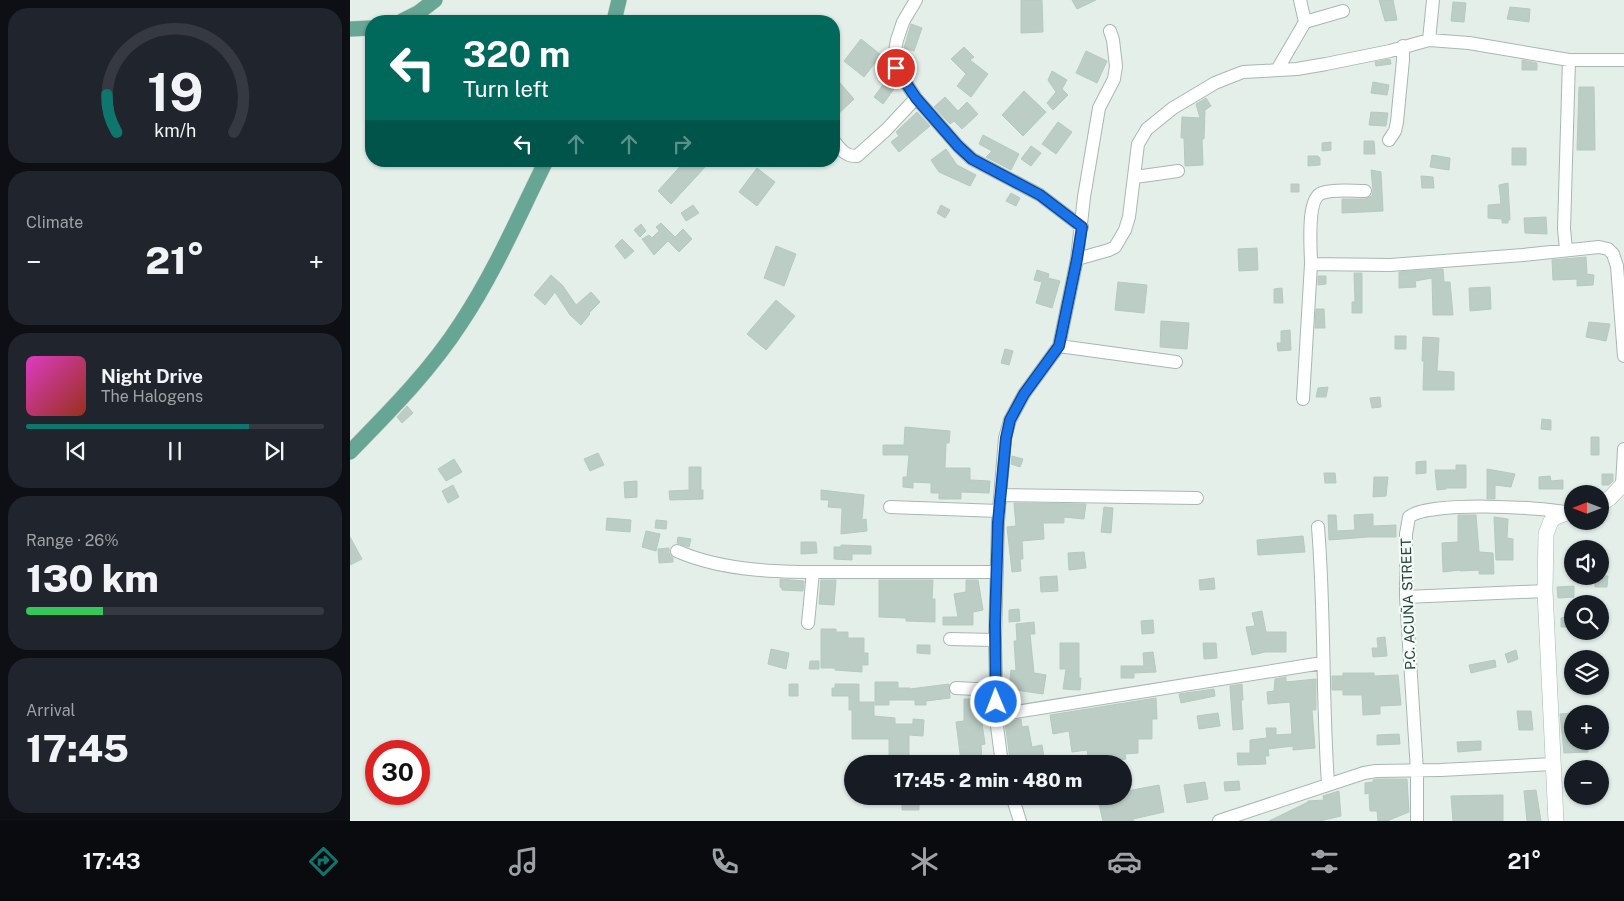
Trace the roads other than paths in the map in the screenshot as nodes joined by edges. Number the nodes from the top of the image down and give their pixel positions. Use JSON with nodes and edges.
{"nodes":[{"id":1,"x":435,"y":0,"type":"edge"},
{"id":2,"x":619,"y":0,"type":"edge"},
{"id":3,"x":916,"y":0,"type":"edge"},
{"id":4,"x":1300,"y":0,"type":"edge"},
{"id":5,"x":1433,"y":0,"type":"edge"},
{"id":6,"x":1343,"y":11,"type":"dead end"},
{"id":7,"x":414,"y":15,"type":"edge"},
{"id":8,"x":615,"y":15,"type":"edge"},
{"id":9,"x":1305,"y":22,"type":"junction"},
{"id":10,"x":350,"y":28,"type":"edge"},
{"id":11,"x":365,"y":28,"type":"edge"},
{"id":12,"x":1110,"y":32,"type":"dead end"},
{"id":13,"x":1429,"y":40,"type":"junction"},
{"id":14,"x":1403,"y":46,"type":"junction"},
{"id":15,"x":1569,"y":60,"type":"junction"},
{"id":16,"x":1624,"y":60,"type":"edge"},
{"id":17,"x":1277,"y":70,"type":"junction"},
{"id":18,"x":916,"y":98,"type":"junction"},
{"id":19,"x":1389,"y":140,"type":"dead end"},
{"id":20,"x":840,"y":148,"type":"edge"},
{"id":21,"x":543,"y":167,"type":"edge"},
{"id":22,"x":1178,"y":170,"type":"dead end"},
{"id":23,"x":1135,"y":177,"type":"junction"},
{"id":24,"x":1365,"y":191,"type":"dead end"},
{"id":25,"x":1082,"y":227,"type":"junction"},
{"id":26,"x":1566,"y":249,"type":"junction"},
{"id":27,"x":1077,"y":259,"type":"junction"},
{"id":28,"x":1311,"y":264,"type":"junction"},
{"id":29,"x":1059,"y":346,"type":"junction"},
{"id":30,"x":1624,"y":356,"type":"edge"},
{"id":31,"x":1176,"y":362,"type":"dead end"},
{"id":32,"x":1303,"y":399,"type":"dead end"},
{"id":33,"x":1624,"y":449,"type":"edge"},
{"id":34,"x":350,"y":452,"type":"edge"},
{"id":35,"x":1623,"y":484,"type":"edge"},
{"id":36,"x":1001,"y":495,"type":"junction"},
{"id":37,"x":1197,"y":498,"type":"dead end"},
{"id":38,"x":1609,"y":499,"type":"edge"},
{"id":39,"x":890,"y":507,"type":"dead end"},
{"id":40,"x":999,"y":511,"type":"junction"},
{"id":41,"x":1564,"y":511,"type":"edge"},
{"id":42,"x":1564,"y":514,"type":"edge"},
{"id":43,"x":1318,"y":527,"type":"dead end"},
{"id":44,"x":677,"y":551,"type":"dead end"},
{"id":45,"x":813,"y":572,"type":"junction"},
{"id":46,"x":997,"y":572,"type":"junction"},
{"id":47,"x":1546,"y":591,"type":"junction"},
{"id":48,"x":1406,"y":597,"type":"junction"},
{"id":49,"x":808,"y":622,"type":"dead end"},
{"id":50,"x":950,"y":639,"type":"dead end"},
{"id":51,"x":995,"y":640,"type":"junction"},
{"id":52,"x":1322,"y":663,"type":"junction"},
{"id":53,"x":956,"y":688,"type":"dead end"},
{"id":54,"x":996,"y":690,"type":"junction"},
{"id":55,"x":996,"y":714,"type":"junction"},
{"id":56,"x":1001,"y":755,"type":"edge"},
{"id":57,"x":1553,"y":764,"type":"junction"},
{"id":58,"x":1417,"y":771,"type":"junction"},
{"id":59,"x":1328,"y":784,"type":"junction"},
{"id":60,"x":1015,"y":805,"type":"edge"},
{"id":61,"x":1020,"y":821,"type":"edge"},
{"id":62,"x":1219,"y":821,"type":"edge"},
{"id":63,"x":1418,"y":821,"type":"edge"},
{"id":64,"x":1556,"y":821,"type":"edge"}],
"edges":[{"from":1,"to":7,"type":"main road"},
{"from":2,"to":8,"type":"main road"},
{"from":3,"to":18,"type":"street"},
{"from":4,"to":9,"type":"street"},
{"from":5,"to":13,"type":"street"},
{"from":6,"to":9,"type":"street"},
{"from":9,"to":17,"type":"street"},
{"from":10,"to":11,"type":"main road"},
{"from":12,"to":25,"type":"street"},
{"from":13,"to":14,"type":"street"},
{"from":13,"to":15,"type":"street"},
{"from":14,"to":17,"type":"street"},
{"from":14,"to":19,"type":"street"},
{"from":15,"to":16,"type":"street"},
{"from":15,"to":26,"type":"street"},
{"from":17,"to":23,"type":"street"},
{"from":18,"to":20,"type":"street"},
{"from":18,"to":25,"type":"street"},
{"from":21,"to":34,"type":"main road"},
{"from":22,"to":23,"type":"street"},
{"from":23,"to":27,"type":"street"},
{"from":24,"to":28,"type":"street"},
{"from":25,"to":27,"type":"street"},
{"from":26,"to":28,"type":"street"},
{"from":26,"to":30,"type":"street"},
{"from":27,"to":29,"type":"street"},
{"from":28,"to":32,"type":"street"},
{"from":29,"to":31,"type":"street"},
{"from":29,"to":36,"type":"street"},
{"from":33,"to":35,"type":"street"},
{"from":35,"to":38,"type":"street"},
{"from":36,"to":37,"type":"street"},
{"from":36,"to":40,"type":"street"},
{"from":39,"to":40,"type":"street"},
{"from":40,"to":46,"type":"street"},
{"from":41,"to":48,"type":"street","name":"P.C. ACUÑA STREET"},
{"from":42,"to":47,"type":"street"},
{"from":43,"to":52,"type":"street"},
{"from":44,"to":45,"type":"street"},
{"from":45,"to":46,"type":"street"},
{"from":45,"to":49,"type":"street"},
{"from":46,"to":51,"type":"street"},
{"from":47,"to":48,"type":"street"},
{"from":47,"to":57,"type":"street"},
{"from":48,"to":58,"type":"street","name":"P.C. ACUÑA STREET"},
{"from":50,"to":51,"type":"street"},
{"from":51,"to":54,"type":"street"},
{"from":52,"to":55,"type":"street"},
{"from":52,"to":59,"type":"street"},
{"from":53,"to":54,"type":"street"},
{"from":54,"to":55,"type":"street"},
{"from":55,"to":56,"type":"street"},
{"from":57,"to":58,"type":"street"},
{"from":57,"to":64,"type":"street"},
{"from":58,"to":59,"type":"street"},
{"from":58,"to":63,"type":"street","name":"P.C. ACUÑA STREET"},
{"from":59,"to":62,"type":"street"},
{"from":60,"to":61,"type":"street"}]}
